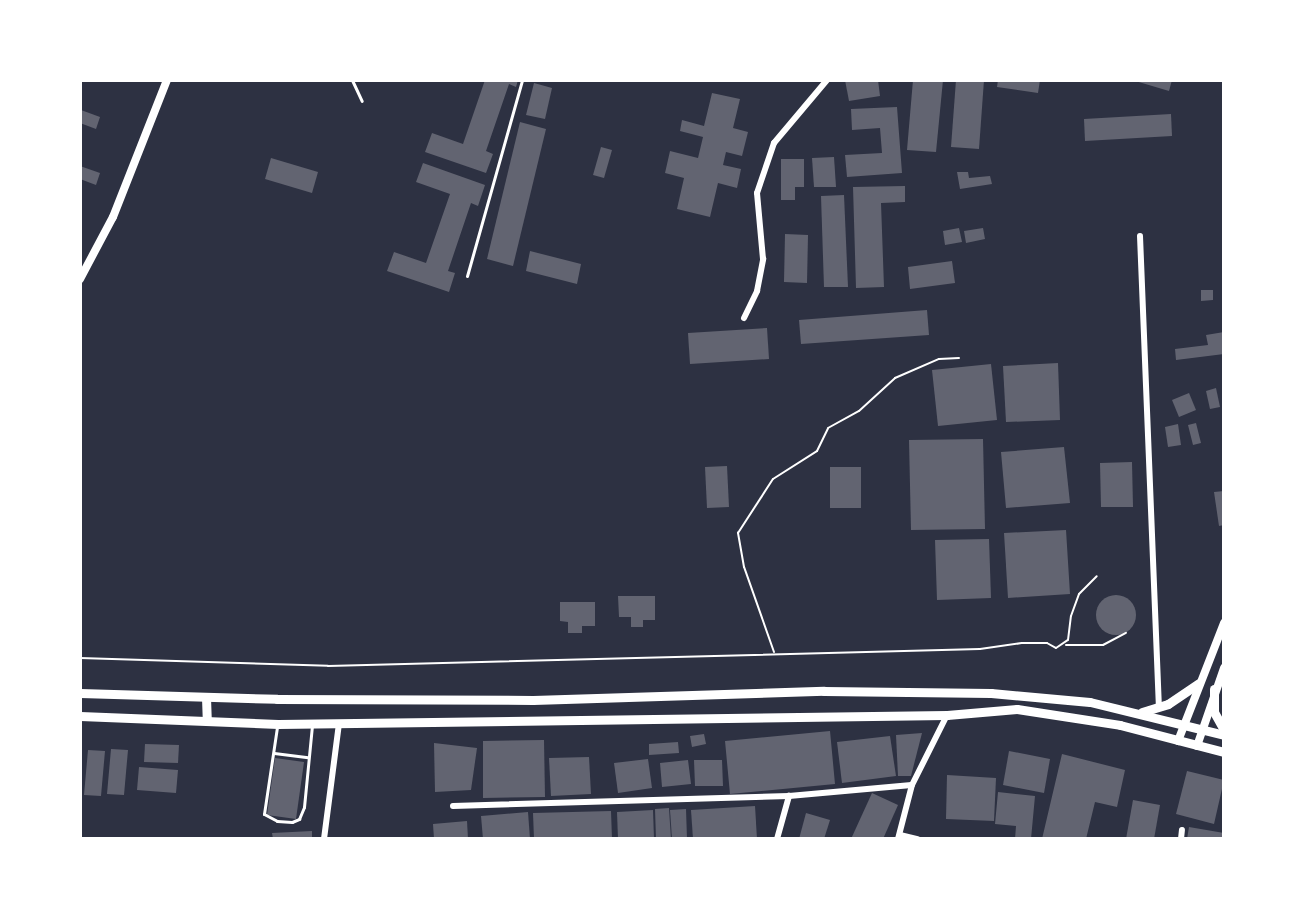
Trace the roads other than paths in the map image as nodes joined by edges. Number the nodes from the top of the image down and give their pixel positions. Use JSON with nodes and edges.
{"nodes":[{"id":1,"x":167,"y":80,"type":"edge"},
{"id":2,"x":352,"y":80,"type":"edge"},
{"id":3,"x":522,"y":80,"type":"edge"},
{"id":4,"x":827,"y":80,"type":"edge"},
{"id":5,"x":362,"y":101,"type":"dead end"},
{"id":6,"x":1140,"y":236,"type":"dead end"},
{"id":7,"x":467,"y":276,"type":"dead end"},
{"id":8,"x":80,"y":279,"type":"edge"},
{"id":9,"x":744,"y":318,"type":"dead end"},
{"id":10,"x":1224,"y":623,"type":"edge"},
{"id":11,"x":1224,"y":668,"type":"edge"},
{"id":12,"x":1199,"y":683,"type":"junction"},
{"id":13,"x":1214,"y":689,"type":"junction"},
{"id":14,"x":80,"y":693,"type":"edge"},
{"id":15,"x":206,"y":697,"type":"junction"},
{"id":16,"x":1159,"y":707,"type":"junction"},
{"id":17,"x":1138,"y":713,"type":"junction"},
{"id":18,"x":947,"y":715,"type":"junction"},
{"id":19,"x":80,"y":716,"type":"edge"},
{"id":20,"x":207,"y":721,"type":"junction"},
{"id":21,"x":312,"y":723,"type":"junction"},
{"id":22,"x":339,"y":723,"type":"junction"},
{"id":23,"x":278,"y":724,"type":"junction"},
{"id":24,"x":1183,"y":724,"type":"junction"},
{"id":25,"x":1201,"y":729,"type":"junction"},
{"id":26,"x":1224,"y":732,"type":"edge"},
{"id":27,"x":1178,"y":741,"type":"junction"},
{"id":28,"x":1197,"y":746,"type":"junction"},
{"id":29,"x":1224,"y":752,"type":"edge"},
{"id":30,"x":274,"y":753,"type":"junction"},
{"id":31,"x":308,"y":757,"type":"junction"},
{"id":32,"x":912,"y":785,"type":"junction"},
{"id":33,"x":789,"y":796,"type":"junction"},
{"id":34,"x":453,"y":806,"type":"dead end"},
{"id":35,"x":1182,"y":830,"type":"dead end"},
{"id":36,"x":899,"y":837,"type":"edge"},
{"id":37,"x":324,"y":839,"type":"edge"},
{"id":38,"x":777,"y":839,"type":"edge"},
{"id":39,"x":918,"y":839,"type":"edge"},
{"id":40,"x":1181,"y":839,"type":"edge"}],
"edges":[{"from":1,"to":8,"type":"street"},
{"from":2,"to":5,"type":"lane"},
{"from":3,"to":7,"type":"lane"},
{"from":4,"to":9,"type":"street"},
{"from":6,"to":16,"type":"street"},
{"from":10,"to":12,"type":"street"},
{"from":11,"to":13,"type":"street"},
{"from":12,"to":16,"type":"main road"},
{"from":12,"to":24,"type":"street"},
{"from":13,"to":25,"type":"street"},
{"from":13,"to":26,"type":"main road"},
{"from":14,"to":15,"type":"main road"},
{"from":15,"to":17,"type":"main road"},
{"from":15,"to":20,"type":"main road"},
{"from":16,"to":17,"type":"main road"},
{"from":17,"to":24,"type":"main road"},
{"from":18,"to":22,"type":"main road"},
{"from":18,"to":27,"type":"main road"},
{"from":18,"to":32,"type":"street"},
{"from":19,"to":20,"type":"main road"},
{"from":20,"to":23,"type":"main road"},
{"from":21,"to":22,"type":"main road"},
{"from":21,"to":23,"type":"main road"},
{"from":21,"to":31,"type":"lane"},
{"from":22,"to":37,"type":"street"},
{"from":23,"to":30,"type":"lane"},
{"from":24,"to":25,"type":"main road"},
{"from":24,"to":27,"type":"street"},
{"from":25,"to":26,"type":"main road"},
{"from":25,"to":28,"type":"street"},
{"from":27,"to":28,"type":"main road"},
{"from":28,"to":29,"type":"main road"},
{"from":30,"to":31,"type":"lane"},
{"from":30,"to":31,"type":"lane"},
{"from":32,"to":33,"type":"street"},
{"from":32,"to":36,"type":"street"},
{"from":33,"to":34,"type":"street"},
{"from":33,"to":38,"type":"street"},
{"from":35,"to":40,"type":"street"},
{"from":36,"to":39,"type":"street"}]}
